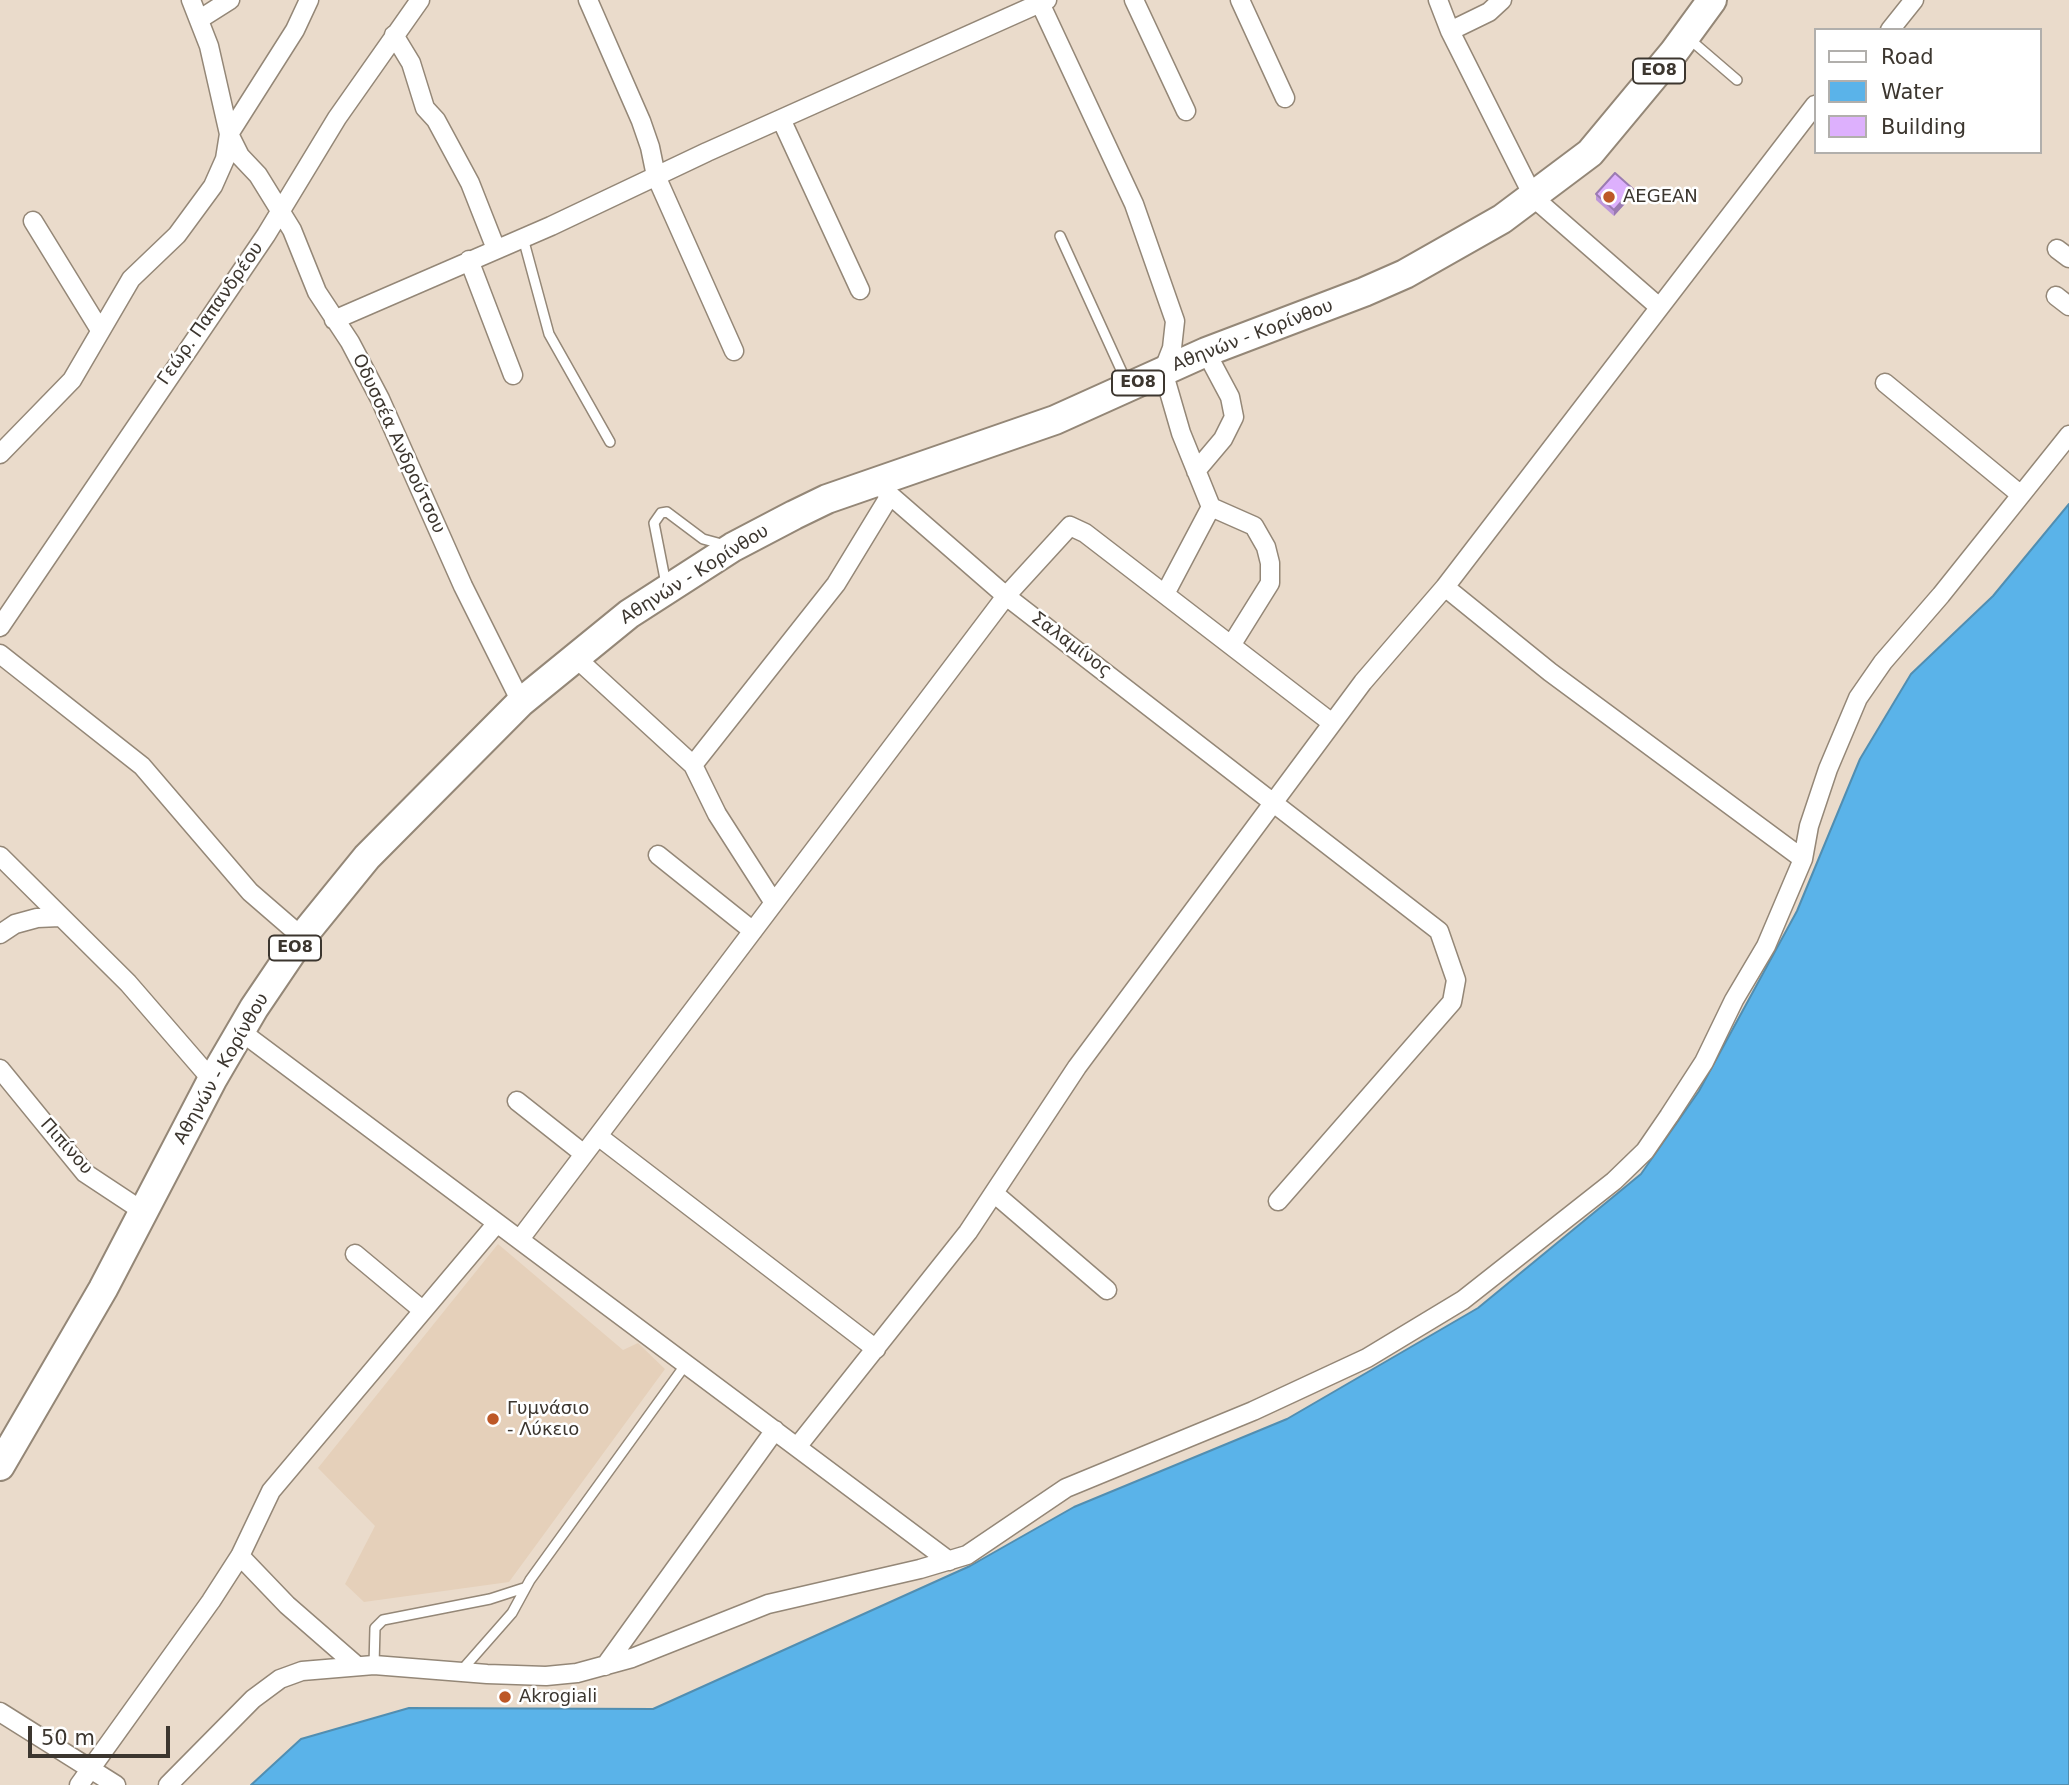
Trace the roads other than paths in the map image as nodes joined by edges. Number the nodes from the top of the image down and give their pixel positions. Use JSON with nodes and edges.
{"nodes":[{"id":1,"x":191,"y":0,"type":"edge"},
{"id":2,"x":230,"y":0,"type":"edge"},
{"id":3,"x":309,"y":0,"type":"edge"},
{"id":4,"x":420,"y":0,"type":"edge"},
{"id":5,"x":588,"y":0,"type":"edge"},
{"id":6,"x":1134,"y":0,"type":"edge"},
{"id":7,"x":1240,"y":0,"type":"edge"},
{"id":8,"x":1438,"y":0,"type":"edge"},
{"id":9,"x":1502,"y":0,"type":"edge"},
{"id":10,"x":1712,"y":0,"type":"edge"},
{"id":11,"x":1913,"y":0,"type":"edge"},
{"id":12,"x":1043,"y":2,"type":"edge"},
{"id":13,"x":200,"y":19,"type":"junction"},
{"id":14,"x":1892,"y":28,"type":"edge"},
{"id":15,"x":1450,"y":31,"type":"junction"},
{"id":16,"x":394,"y":35,"type":"junction"},
{"id":17,"x":1686,"y":36,"type":"junction"},
{"id":18,"x":1737,"y":80,"type":"dead end"},
{"id":19,"x":1285,"y":98,"type":"dead end"},
{"id":20,"x":1814,"y":106,"type":"edge"},
{"id":21,"x":1186,"y":111,"type":"dead end"},
{"id":22,"x":781,"y":119,"type":"junction"},
{"id":23,"x":229,"y":134,"type":"junction"},
{"id":24,"x":656,"y":176,"type":"junction"},
{"id":25,"x":1534,"y":198,"type":"junction"},
{"id":26,"x":279,"y":209,"type":"junction"},
{"id":27,"x":33,"y":221,"type":"dead end"},
{"id":28,"x":1060,"y":236,"type":"dead end"},
{"id":29,"x":523,"y":238,"type":"junction"},
{"id":30,"x":496,"y":250,"type":"junction"},
{"id":31,"x":469,"y":260,"type":"junction"},
{"id":32,"x":860,"y":290,"type":"dead end"},
{"id":33,"x":1659,"y":307,"type":"junction"},
{"id":34,"x":334,"y":320,"type":"junction"},
{"id":35,"x":100,"y":330,"type":"junction"},
{"id":36,"x":734,"y":351,"type":"dead end"},
{"id":37,"x":1206,"y":352,"type":"junction"},
{"id":38,"x":1163,"y":371,"type":"junction"},
{"id":39,"x":513,"y":375,"type":"dead end"},
{"id":40,"x":1885,"y":383,"type":"dead end"},
{"id":41,"x":1129,"y":388,"type":"junction"},
{"id":42,"x":2069,"y":435,"type":"edge"},
{"id":43,"x":611,"y":442,"type":"dead end"},
{"id":44,"x":0,"y":454,"type":"edge"},
{"id":45,"x":1196,"y":471,"type":"junction"},
{"id":46,"x":882,"y":489,"type":"junction"},
{"id":47,"x":2021,"y":495,"type":"junction"},
{"id":48,"x":1211,"y":507,"type":"junction"},
{"id":49,"x":733,"y":547,"type":"junction"},
{"id":50,"x":1445,"y":587,"type":"junction"},
{"id":51,"x":666,"y":590,"type":"junction"},
{"id":52,"x":1165,"y":594,"type":"junction"},
{"id":53,"x":1006,"y":596,"type":"junction"},
{"id":54,"x":0,"y":627,"type":"edge"},
{"id":55,"x":1231,"y":644,"type":"junction"},
{"id":56,"x":0,"y":654,"type":"edge"},
{"id":57,"x":575,"y":657,"type":"junction"},
{"id":58,"x":521,"y":702,"type":"junction"},
{"id":59,"x":1332,"y":723,"type":"junction"},
{"id":60,"x":693,"y":765,"type":"junction"},
{"id":61,"x":1273,"y":801,"type":"junction"},
{"id":62,"x":658,"y":855,"type":"dead end"},
{"id":63,"x":0,"y":856,"type":"edge"},
{"id":64,"x":1803,"y":859,"type":"junction"},
{"id":65,"x":774,"y":903,"type":"junction"},
{"id":66,"x":60,"y":917,"type":"junction"},
{"id":67,"x":753,"y":931,"type":"junction"},
{"id":68,"x":0,"y":933,"type":"edge"},
{"id":69,"x":302,"y":937,"type":"junction"},
{"id":70,"x":239,"y":1030,"type":"junction"},
{"id":71,"x":0,"y":1069,"type":"edge"},
{"id":72,"x":212,"y":1080,"type":"junction"},
{"id":73,"x":517,"y":1101,"type":"dead end"},
{"id":74,"x":598,"y":1136,"type":"junction"},
{"id":75,"x":584,"y":1154,"type":"junction"},
{"id":76,"x":995,"y":1194,"type":"junction"},
{"id":77,"x":1278,"y":1201,"type":"dead end"},
{"id":78,"x":144,"y":1212,"type":"junction"},
{"id":79,"x":497,"y":1223,"type":"junction"},
{"id":80,"x":520,"y":1240,"type":"junction"},
{"id":81,"x":355,"y":1254,"type":"dead end"},
{"id":82,"x":1107,"y":1290,"type":"dead end"},
{"id":83,"x":421,"y":1309,"type":"junction"},
{"id":84,"x":876,"y":1349,"type":"junction"},
{"id":85,"x":687,"y":1364,"type":"junction"},
{"id":86,"x":775,"y":1430,"type":"junction"},
{"id":87,"x":797,"y":1447,"type":"junction"},
{"id":88,"x":0,"y":1466,"type":"edge"},
{"id":89,"x":240,"y":1556,"type":"junction"},
{"id":90,"x":949,"y":1561,"type":"junction"},
{"id":91,"x":524,"y":1588,"type":"junction"},
{"id":92,"x":366,"y":1665,"type":"junction"},
{"id":93,"x":605,"y":1666,"type":"junction"},
{"id":94,"x":460,"y":1673,"type":"junction"},
{"id":95,"x":0,"y":1712,"type":"edge"},
{"id":96,"x":91,"y":1768,"type":"junction"},
{"id":97,"x":79,"y":1785,"type":"edge"},
{"id":98,"x":116,"y":1785,"type":"edge"},
{"id":99,"x":168,"y":1785,"type":"edge"}],
"edges":[{"from":1,"to":13,"type":"street","name":"Οδυσσέα Ανδρούτσου"},
{"from":2,"to":13,"type":"street"},
{"from":3,"to":23,"type":"street"},
{"from":4,"to":16,"type":"street","name":"Γεώρ. Παπανδρέου"},
{"from":5,"to":24,"type":"street"},
{"from":6,"to":21,"type":"street"},
{"from":7,"to":19,"type":"street"},
{"from":8,"to":15,"type":"street"},
{"from":9,"to":15,"type":"street"},
{"from":10,"to":17,"type":"main road","name":"Αθηνών - Κορίνθου","number":"ΕΟ8"},
{"from":11,"to":14,"type":"street"},
{"from":12,"to":22,"type":"street"},
{"from":12,"to":38,"type":"street"},
{"from":13,"to":23,"type":"street","name":"Οδυσσέα Ανδρούτσου"},
{"from":15,"to":25,"type":"street"},
{"from":16,"to":26,"type":"street","name":"Γεώρ. Παπανδρέου"},
{"from":16,"to":30,"type":"street"},
{"from":17,"to":18,"type":"lane"},
{"from":17,"to":25,"type":"main road","name":"Αθηνών - Κορίνθου","number":"ΕΟ8"},
{"from":20,"to":33,"type":"street"},
{"from":22,"to":24,"type":"street"},
{"from":22,"to":32,"type":"street"},
{"from":23,"to":26,"type":"street","name":"Οδυσσέα Ανδρούτσου"},
{"from":23,"to":35,"type":"street"},
{"from":24,"to":29,"type":"street"},
{"from":24,"to":36,"type":"street"},
{"from":25,"to":33,"type":"street"},
{"from":25,"to":37,"type":"main road","name":"Αθηνών - Κορίνθου","number":"ΕΟ8"},
{"from":26,"to":34,"type":"street","name":"Οδυσσέα Ανδρούτσου"},
{"from":26,"to":54,"type":"street","name":"Γεώρ. Παπανδρέου"},
{"from":27,"to":35,"type":"street"},
{"from":28,"to":41,"type":"lane"},
{"from":29,"to":30,"type":"street"},
{"from":29,"to":43,"type":"lane"},
{"from":30,"to":31,"type":"street"},
{"from":31,"to":34,"type":"street"},
{"from":31,"to":39,"type":"street"},
{"from":33,"to":50,"type":"street"},
{"from":34,"to":58,"type":"street","name":"Οδυσσέα Ανδρούτσου"},
{"from":35,"to":44,"type":"street"},
{"from":37,"to":38,"type":"main road","name":"Αθηνών - Κορίνθου","number":"ΕΟ8"},
{"from":37,"to":45,"type":"street"},
{"from":38,"to":41,"type":"main road","name":"Αθηνών - Κορίνθου","number":"ΕΟ8"},
{"from":38,"to":45,"type":"street"},
{"from":40,"to":47,"type":"street"},
{"from":41,"to":46,"type":"main road","name":"Αθηνών - Κορίνθου","number":"ΕΟ8"},
{"from":42,"to":47,"type":"street"},
{"from":45,"to":48,"type":"street"},
{"from":46,"to":49,"type":"main road","name":"Αθηνών - Κορίνθου","number":"ΕΟ8"},
{"from":46,"to":53,"type":"street","name":"Σαλαμίνος"},
{"from":46,"to":60,"type":"street"},
{"from":47,"to":64,"type":"street"},
{"from":48,"to":52,"type":"street"},
{"from":48,"to":55,"type":"street"},
{"from":49,"to":51,"type":"main road","name":"Αθηνών - Κορίνθου","number":"ΕΟ8"},
{"from":49,"to":51,"type":"lane"},
{"from":50,"to":59,"type":"street"},
{"from":50,"to":64,"type":"street"},
{"from":51,"to":57,"type":"main road","name":"Αθηνών - Κορίνθου","number":"ΕΟ8"},
{"from":52,"to":53,"type":"street"},
{"from":52,"to":55,"type":"street"},
{"from":53,"to":61,"type":"street","name":"Σαλαμίνος"},
{"from":53,"to":65,"type":"street"},
{"from":55,"to":59,"type":"street"},
{"from":56,"to":69,"type":"street"},
{"from":57,"to":58,"type":"main road","name":"Αθηνών - Κορίνθου","number":"ΕΟ8"},
{"from":57,"to":60,"type":"street"},
{"from":58,"to":69,"type":"main road","name":"Αθηνών - Κορίνθου","number":"ΕΟ8"},
{"from":59,"to":61,"type":"street"},
{"from":60,"to":65,"type":"street"},
{"from":61,"to":76,"type":"street"},
{"from":61,"to":77,"type":"street","name":"Σαλαμίνος"},
{"from":62,"to":67,"type":"street"},
{"from":63,"to":66,"type":"street"},
{"from":64,"to":90,"type":"street"},
{"from":65,"to":67,"type":"street"},
{"from":66,"to":68,"type":"street"},
{"from":66,"to":72,"type":"street"},
{"from":67,"to":74,"type":"street"},
{"from":69,"to":70,"type":"main road","name":"Αθηνών - Κορίνθου","number":"ΕΟ8"},
{"from":70,"to":72,"type":"main road","name":"Αθηνών - Κορίνθου","number":"ΕΟ8"},
{"from":70,"to":79,"type":"street"},
{"from":71,"to":78,"type":"street","name":"Πιπίνου"},
{"from":72,"to":78,"type":"main road","name":"Αθηνών - Κορίνθου","number":"ΕΟ8"},
{"from":73,"to":75,"type":"street"},
{"from":74,"to":75,"type":"street"},
{"from":74,"to":84,"type":"street"},
{"from":75,"to":80,"type":"street"},
{"from":76,"to":82,"type":"street"},
{"from":76,"to":84,"type":"street"},
{"from":78,"to":88,"type":"main road","name":"Αθηνών - Κορίνθου","number":"ΕΟ8"},
{"from":79,"to":80,"type":"street"},
{"from":79,"to":83,"type":"street"},
{"from":80,"to":85,"type":"street"},
{"from":81,"to":83,"type":"street"},
{"from":83,"to":89,"type":"street"},
{"from":84,"to":87,"type":"street"},
{"from":85,"to":86,"type":"street"},
{"from":85,"to":91,"type":"lane"},
{"from":86,"to":87,"type":"street"},
{"from":86,"to":93,"type":"street"},
{"from":87,"to":90,"type":"street"},
{"from":89,"to":92,"type":"street"},
{"from":89,"to":96,"type":"street"},
{"from":90,"to":93,"type":"street"},
{"from":91,"to":92,"type":"lane"},
{"from":91,"to":94,"type":"lane"},
{"from":92,"to":94,"type":"street"},
{"from":92,"to":99,"type":"street"},
{"from":93,"to":94,"type":"street"},
{"from":95,"to":96,"type":"street"},
{"from":96,"to":97,"type":"street"},
{"from":96,"to":98,"type":"street"}]}
